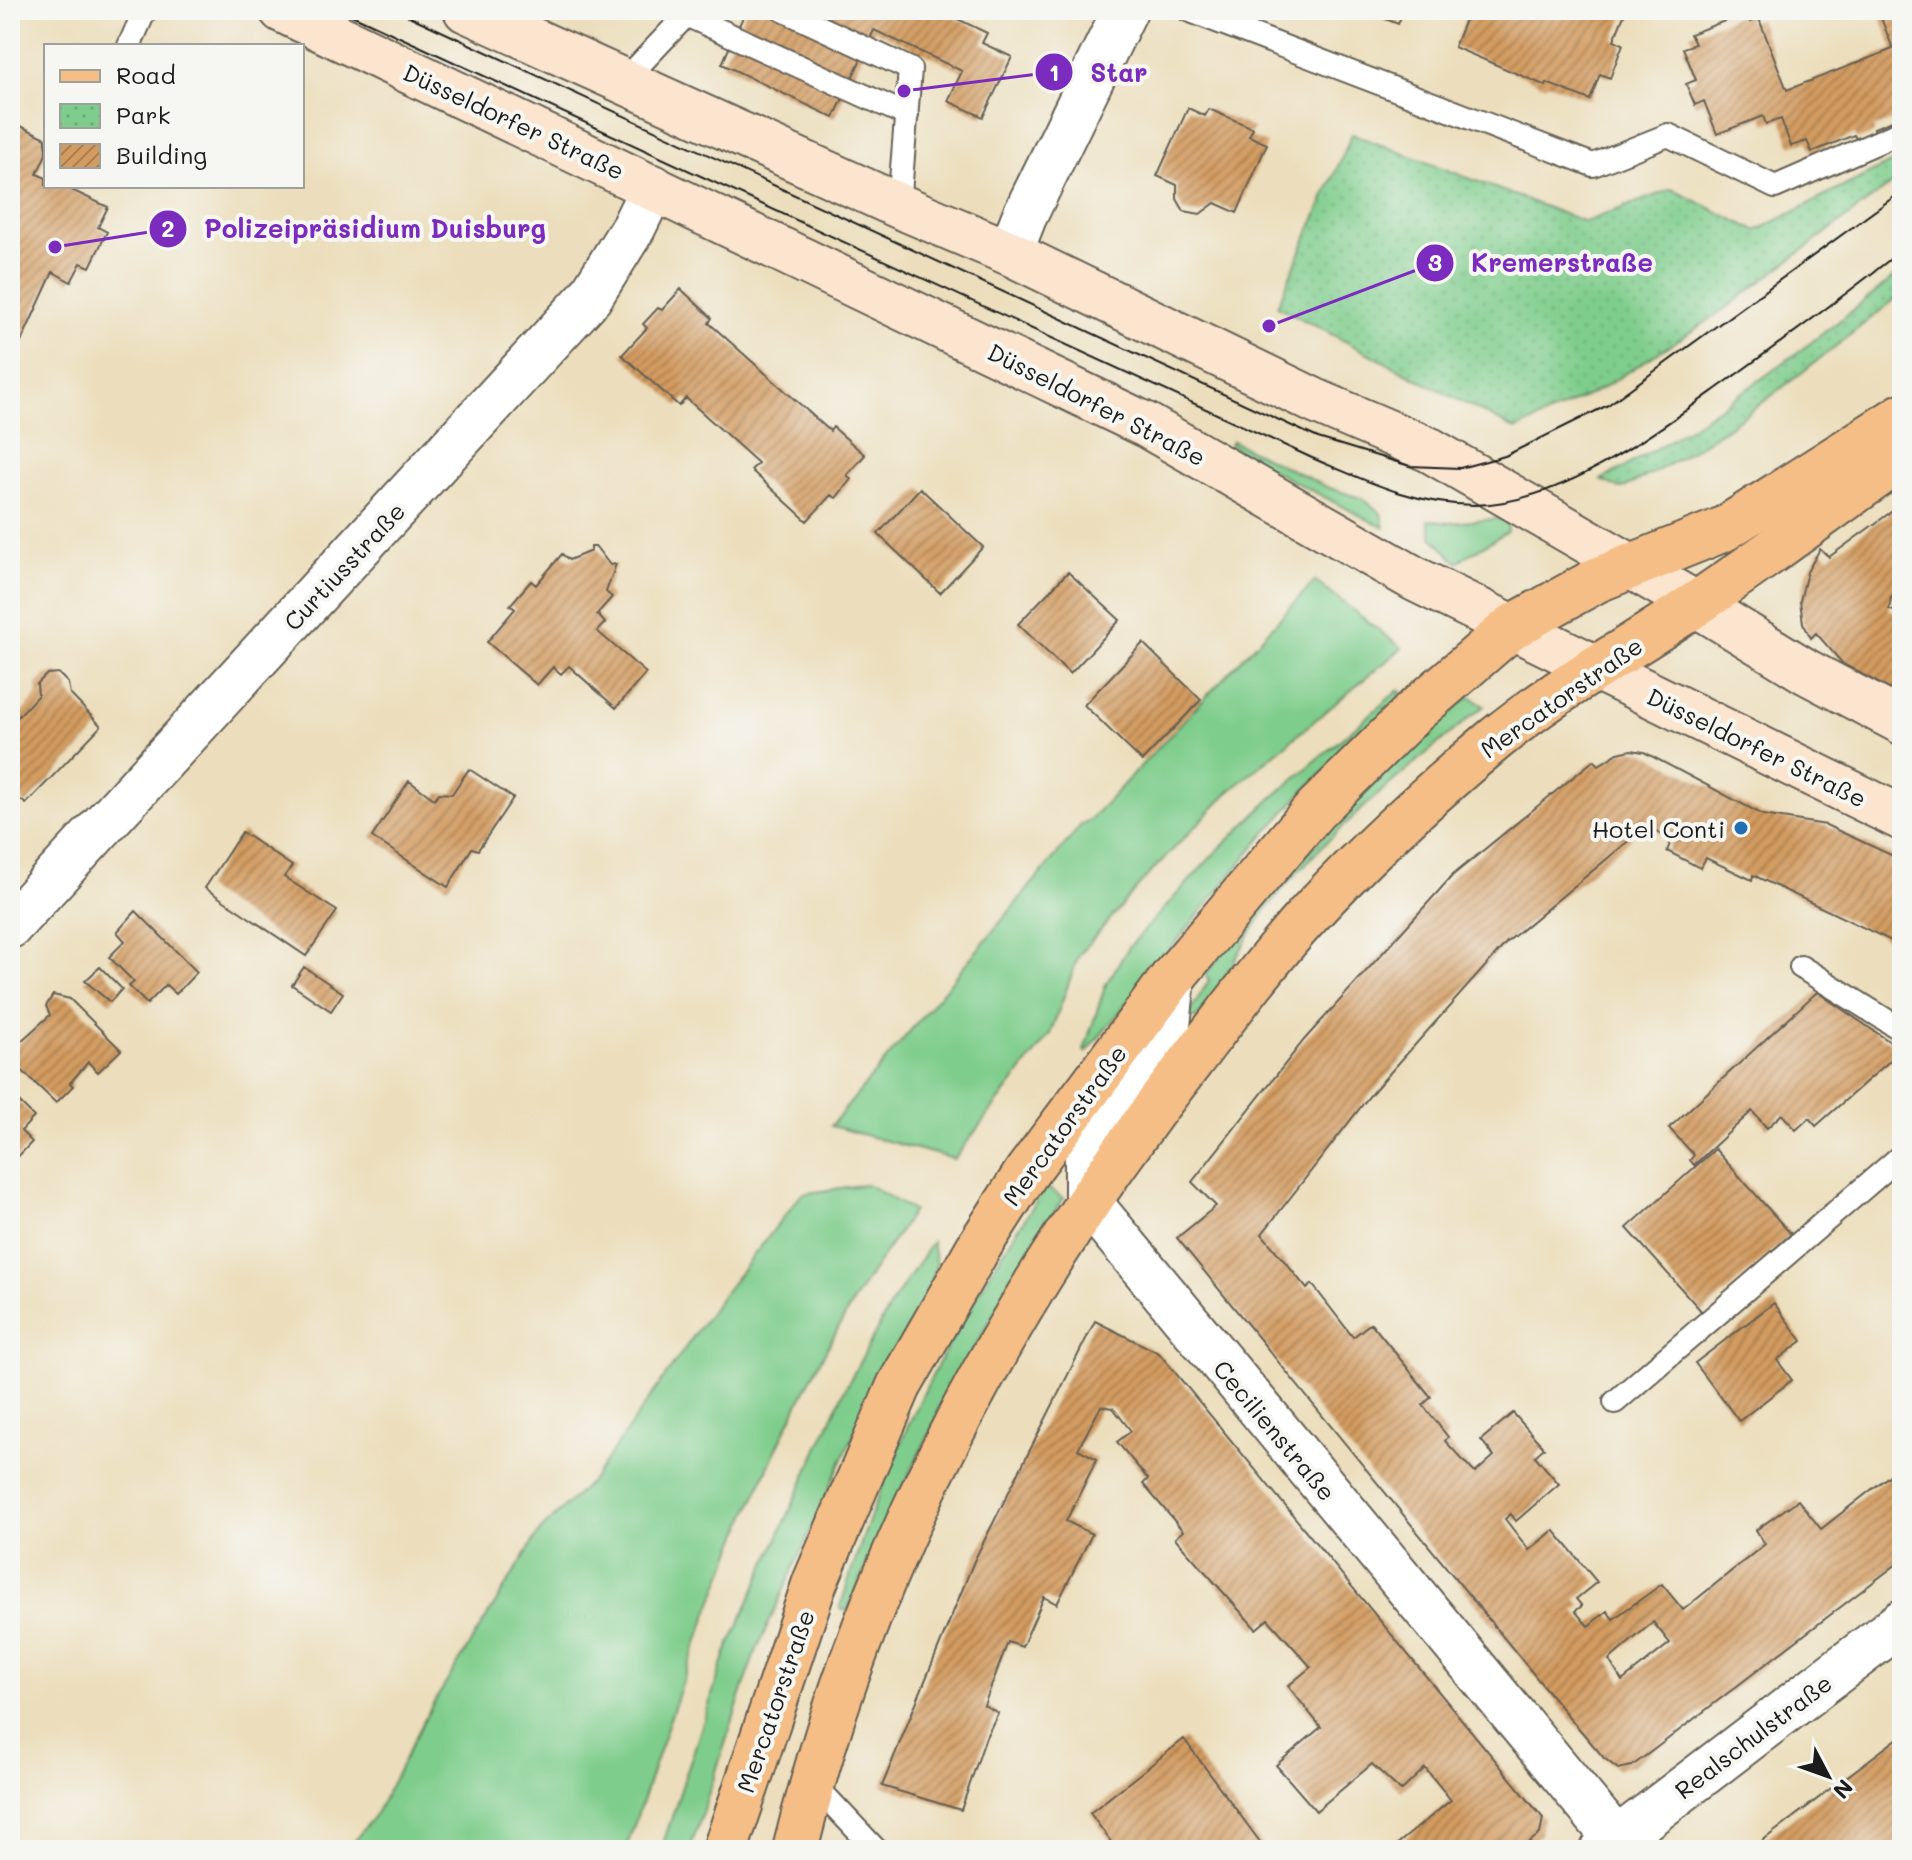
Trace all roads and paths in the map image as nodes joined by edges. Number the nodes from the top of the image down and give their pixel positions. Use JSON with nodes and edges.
{"nodes":[{"id":1,"x":145,"y":10,"type":"edge"},
{"id":2,"x":282,"y":10,"type":"edge"},
{"id":3,"x":783,"y":10,"type":"edge"},
{"id":4,"x":1125,"y":10,"type":"edge"},
{"id":5,"x":1188,"y":10,"type":"edge"},
{"id":6,"x":469,"y":11,"type":"edge"},
{"id":7,"x":689,"y":13,"type":"edge"},
{"id":8,"x":130,"y":44,"type":"edge"},
{"id":9,"x":624,"y":81,"type":"junction"},
{"id":10,"x":907,"y":115,"type":"junction"},
{"id":11,"x":1901,"y":132,"type":"edge"},
{"id":12,"x":653,"y":187,"type":"junction"},
{"id":13,"x":899,"y":206,"type":"junction"},
{"id":14,"x":1010,"y":253,"type":"junction"},
{"id":15,"x":1902,"y":416,"type":"edge"},
{"id":16,"x":1902,"y":458,"type":"edge"},
{"id":17,"x":1629,"y":566,"type":"junction"},
{"id":18,"x":1696,"y":604,"type":"junction"},
{"id":19,"x":1512,"y":627,"type":"junction"},
{"id":20,"x":1598,"y":670,"type":"junction"},
{"id":21,"x":1902,"y":722,"type":"edge"},
{"id":22,"x":1902,"y":818,"type":"edge"},
{"id":23,"x":10,"y":926,"type":"edge"},
{"id":24,"x":1801,"y":967,"type":"dead end"},
{"id":25,"x":1173,"y":977,"type":"junction"},
{"id":26,"x":1902,"y":1030,"type":"edge"},
{"id":27,"x":1902,"y":1155,"type":"edge"},
{"id":28,"x":1087,"y":1200,"type":"junction"},
{"id":29,"x":1615,"y":1402,"type":"dead end"},
{"id":30,"x":1902,"y":1622,"type":"edge"},
{"id":31,"x":812,"y":1782,"type":"junction"},
{"id":32,"x":1615,"y":1847,"type":"edge"},
{"id":33,"x":725,"y":1850,"type":"edge"},
{"id":34,"x":795,"y":1850,"type":"edge"},
{"id":35,"x":876,"y":1850,"type":"edge"}],
"edges":[{"from":1,"to":8,"type":"lane"},
{"from":2,"to":12,"type":"main road","name":"Düsseldorfer Straße"},
{"from":3,"to":10,"type":"lane"},
{"from":4,"to":14,"type":"street"},
{"from":5,"to":11,"type":"lane"},
{"from":6,"to":9,"type":"main road"},
{"from":7,"to":9,"type":"lane"},
{"from":7,"to":10,"type":"lane"},
{"from":9,"to":13,"type":"main road"},
{"from":10,"to":13,"type":"lane"},
{"from":12,"to":19,"type":"main road","name":"Düsseldorfer Straße"},
{"from":12,"to":23,"type":"street","name":"Curtiusstraße"},
{"from":13,"to":14,"type":"main road"},
{"from":14,"to":17,"type":"main road"},
{"from":15,"to":17,"type":"main road","name":"Mercatorstraße"},
{"from":16,"to":18,"type":"main road","name":"Mercatorstraße"},
{"from":17,"to":18,"type":"main road"},
{"from":17,"to":19,"type":"main road","name":"Mercatorstraße"},
{"from":18,"to":20,"type":"main road","name":"Mercatorstraße"},
{"from":18,"to":21,"type":"main road"},
{"from":19,"to":20,"type":"main road","name":"Düsseldorfer Straße"},
{"from":19,"to":25,"type":"main road","name":"Mercatorstraße"},
{"from":20,"to":22,"type":"main road","name":"Düsseldorfer Straße"},
{"from":20,"to":28,"type":"main road","name":"Mercatorstraße"},
{"from":24,"to":26,"type":"lane"},
{"from":25,"to":28,"type":"street"},
{"from":25,"to":33,"type":"main road","name":"Mercatorstraße"},
{"from":27,"to":29,"type":"lane"},
{"from":28,"to":31,"type":"main road","name":"Mercatorstraße"},
{"from":28,"to":32,"type":"street","name":"Cecilienstraße"},
{"from":30,"to":32,"type":"street","name":"Realschulstraße"},
{"from":31,"to":34,"type":"main road","name":"Mercatorstraße"},
{"from":31,"to":35,"type":"lane"}]}
